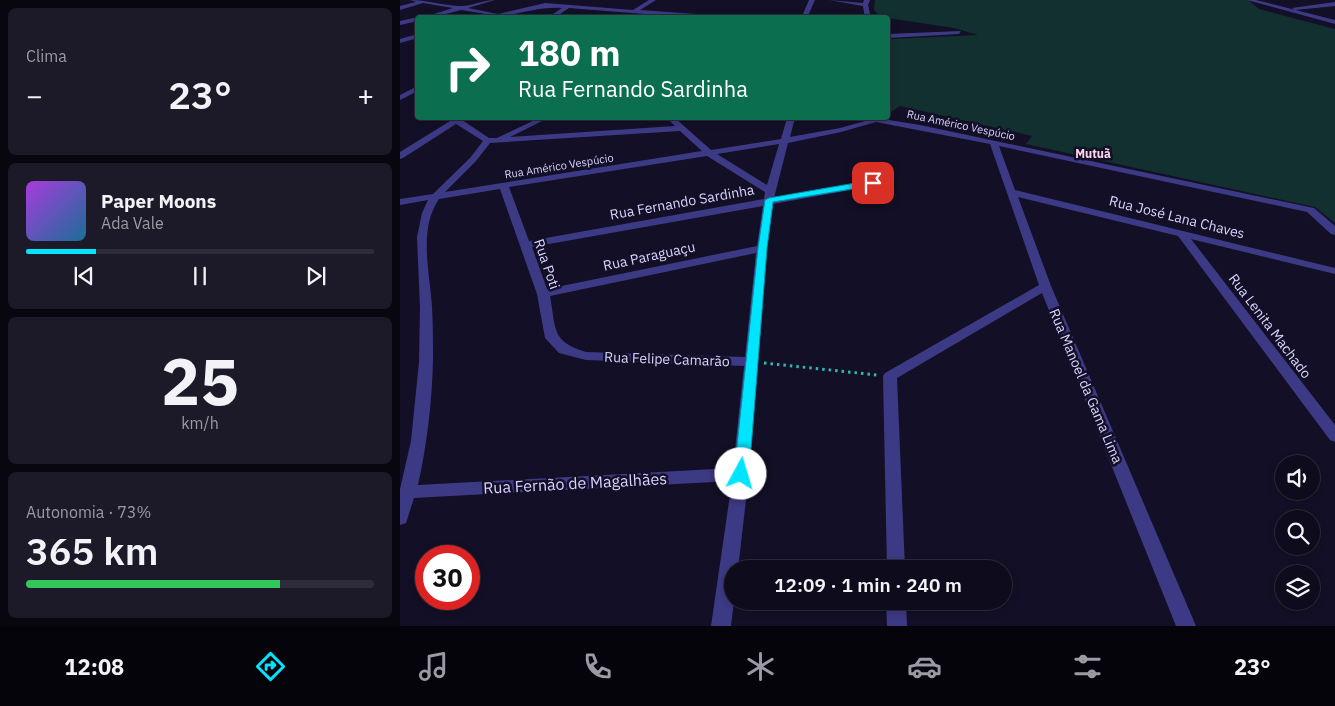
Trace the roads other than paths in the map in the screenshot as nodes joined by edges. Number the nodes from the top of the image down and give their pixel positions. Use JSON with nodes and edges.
{"nodes":[{"id":1,"x":413,"y":0,"type":"edge"},
{"id":2,"x":431,"y":0,"type":"edge"},
{"id":3,"x":492,"y":0,"type":"edge"},
{"id":4,"x":580,"y":0,"type":"edge"},
{"id":5,"x":653,"y":0,"type":"edge"},
{"id":6,"x":812,"y":0,"type":"edge"},
{"id":7,"x":832,"y":0,"type":"edge"},
{"id":8,"x":1250,"y":0,"type":"edge"},
{"id":9,"x":424,"y":2,"type":"junction"},
{"id":10,"x":866,"y":3,"type":"edge"},
{"id":11,"x":1335,"y":4,"type":"edge"},
{"id":12,"x":570,"y":6,"type":"junction"},
{"id":13,"x":400,"y":8,"type":"edge"},
{"id":14,"x":460,"y":8,"type":"junction"},
{"id":15,"x":1283,"y":9,"type":"junction"},
{"id":16,"x":633,"y":12,"type":"junction"},
{"id":17,"x":435,"y":15,"type":"edge"},
{"id":18,"x":496,"y":15,"type":"joint"},
{"id":19,"x":554,"y":15,"type":"edge"},
{"id":20,"x":628,"y":15,"type":"edge"},
{"id":21,"x":680,"y":15,"type":"edge"},
{"id":22,"x":805,"y":15,"type":"edge"},
{"id":23,"x":415,"y":20,"type":"edge"},
{"id":24,"x":1335,"y":22,"type":"edge"},
{"id":25,"x":400,"y":23,"type":"edge"},
{"id":26,"x":959,"y":32,"type":"dead end"},
{"id":27,"x":890,"y":36,"type":"edge"},
{"id":28,"x":415,"y":37,"type":"edge"},
{"id":29,"x":400,"y":41,"type":"edge"},
{"id":30,"x":415,"y":90,"type":"edge"},
{"id":31,"x":400,"y":98,"type":"edge"},
{"id":32,"x":456,"y":120,"type":"edge"},
{"id":33,"x":459,"y":120,"type":"edge"},
{"id":34,"x":539,"y":120,"type":"edge"},
{"id":35,"x":673,"y":120,"type":"edge"},
{"id":36,"x":790,"y":120,"type":"edge"},
{"id":37,"x":873,"y":120,"type":"edge"},
{"id":38,"x":882,"y":120,"type":"edge"},
{"id":39,"x":683,"y":128,"type":"junction"},
{"id":40,"x":491,"y":141,"type":"junction"},
{"id":41,"x":784,"y":141,"type":"junction"},
{"id":42,"x":994,"y":144,"type":"junction"},
{"id":43,"x":709,"y":153,"type":"junction"},
{"id":44,"x":400,"y":156,"type":"edge"},
{"id":45,"x":873,"y":183,"type":"dead end"},
{"id":46,"x":504,"y":186,"type":"junction"},
{"id":47,"x":1011,"y":192,"type":"junction"},
{"id":48,"x":436,"y":196,"type":"junction"},
{"id":49,"x":770,"y":196,"type":"junction"},
{"id":50,"x":401,"y":202,"type":"edge"},
{"id":51,"x":1335,"y":232,"type":"edge"},
{"id":52,"x":1181,"y":233,"type":"junction"},
{"id":53,"x":525,"y":245,"type":"junction"},
{"id":54,"x":762,"y":248,"type":"junction"},
{"id":55,"x":1335,"y":271,"type":"edge"},
{"id":56,"x":1045,"y":286,"type":"junction"},
{"id":57,"x":543,"y":294,"type":"junction"},
{"id":58,"x":564,"y":350,"type":"joint"},
{"id":59,"x":752,"y":362,"type":"junction"},
{"id":60,"x":1335,"y":436,"type":"edge"},
{"id":61,"x":741,"y":474,"type":"junction"},
{"id":62,"x":408,"y":492,"type":"junction"},
{"id":63,"x":400,"y":518,"type":"edge"},
{"id":64,"x":896,"y":560,"type":"edge"},
{"id":65,"x":896,"y":610,"type":"edge"},
{"id":66,"x":721,"y":626,"type":"edge"},
{"id":67,"x":897,"y":626,"type":"edge"},
{"id":68,"x":1186,"y":626,"type":"edge"}],
"edges":[{"from":1,"to":9,"type":"street"},
{"from":2,"to":9,"type":"street"},
{"from":3,"to":14,"type":"street"},
{"from":4,"to":12,"type":"street"},
{"from":5,"to":16,"type":"street"},
{"from":6,"to":22,"type":"street"},
{"from":7,"to":10,"type":"street"},
{"from":8,"to":15,"type":"street"},
{"from":9,"to":13,"type":"street"},
{"from":9,"to":14,"type":"street"},
{"from":11,"to":15,"type":"street"},
{"from":12,"to":16,"type":"street"},
{"from":12,"to":18,"type":"street"},
{"from":12,"to":19,"type":"street"},
{"from":14,"to":17,"type":"street"},
{"from":14,"to":18,"type":"street"},
{"from":15,"to":24,"type":"street"},
{"from":16,"to":20,"type":"street"},
{"from":16,"to":21,"type":"street"},
{"from":23,"to":25,"type":"street"},
{"from":26,"to":27,"type":"street"},
{"from":28,"to":29,"type":"street"},
{"from":30,"to":31,"type":"street"},
{"from":32,"to":44,"type":"street"},
{"from":33,"to":40,"type":"street"},
{"from":34,"to":40,"type":"street"},
{"from":35,"to":39,"type":"street"},
{"from":36,"to":41,"type":"street"},
{"from":37,"to":41,"type":"street","name":"Rua Américo Vespúcio"},
{"from":38,"to":42,"type":"street","name":"Rua Américo Vespúcio"},
{"from":39,"to":40,"type":"street"},
{"from":39,"to":43,"type":"street"},
{"from":40,"to":48,"type":"street"},
{"from":41,"to":43,"type":"street","name":"Rua Américo Vespúcio"},
{"from":41,"to":49,"type":"street"},
{"from":42,"to":47,"type":"street","name":"Rua Manoel da Gama Lima"},
{"from":42,"to":51,"type":"street","name":"Rua Américo Vespúcio"},
{"from":43,"to":46,"type":"street","name":"Rua Américo Vespúcio"},
{"from":43,"to":49,"type":"street"},
{"from":45,"to":49,"type":"street","name":"Rua Fernando Sardinha"},
{"from":46,"to":48,"type":"street","name":"Rua Américo Vespúcio"},
{"from":46,"to":53,"type":"street","name":"Rua Poti"},
{"from":47,"to":52,"type":"street","name":"Rua José Lana Chaves"},
{"from":47,"to":56,"type":"street","name":"Rua Manoel da Gama Lima"},
{"from":48,"to":50,"type":"street","name":"Rua Américo Vespúcio"},
{"from":48,"to":62,"type":"street"},
{"from":49,"to":53,"type":"street","name":"Rua Fernando Sardinha"},
{"from":49,"to":54,"type":"street"},
{"from":52,"to":55,"type":"street","name":"Rua José Lana Chaves"},
{"from":52,"to":60,"type":"street","name":"Rua Lenita Machado"},
{"from":53,"to":57,"type":"street","name":"Rua Poti"},
{"from":54,"to":57,"type":"street","name":"Rua Paraguaçu"},
{"from":54,"to":59,"type":"street"},
{"from":56,"to":64,"type":"street"},
{"from":56,"to":68,"type":"street","name":"Rua Manoel da Gama Lima"},
{"from":57,"to":58,"type":"street","name":"Rua Poti"},
{"from":58,"to":59,"type":"street","name":"Rua Felipe Camarão"},
{"from":59,"to":61,"type":"street"},
{"from":61,"to":62,"type":"street","name":"Rua Fernão de Magalhães"},
{"from":61,"to":66,"type":"street"},
{"from":62,"to":63,"type":"street"},
{"from":65,"to":67,"type":"street"}]}
